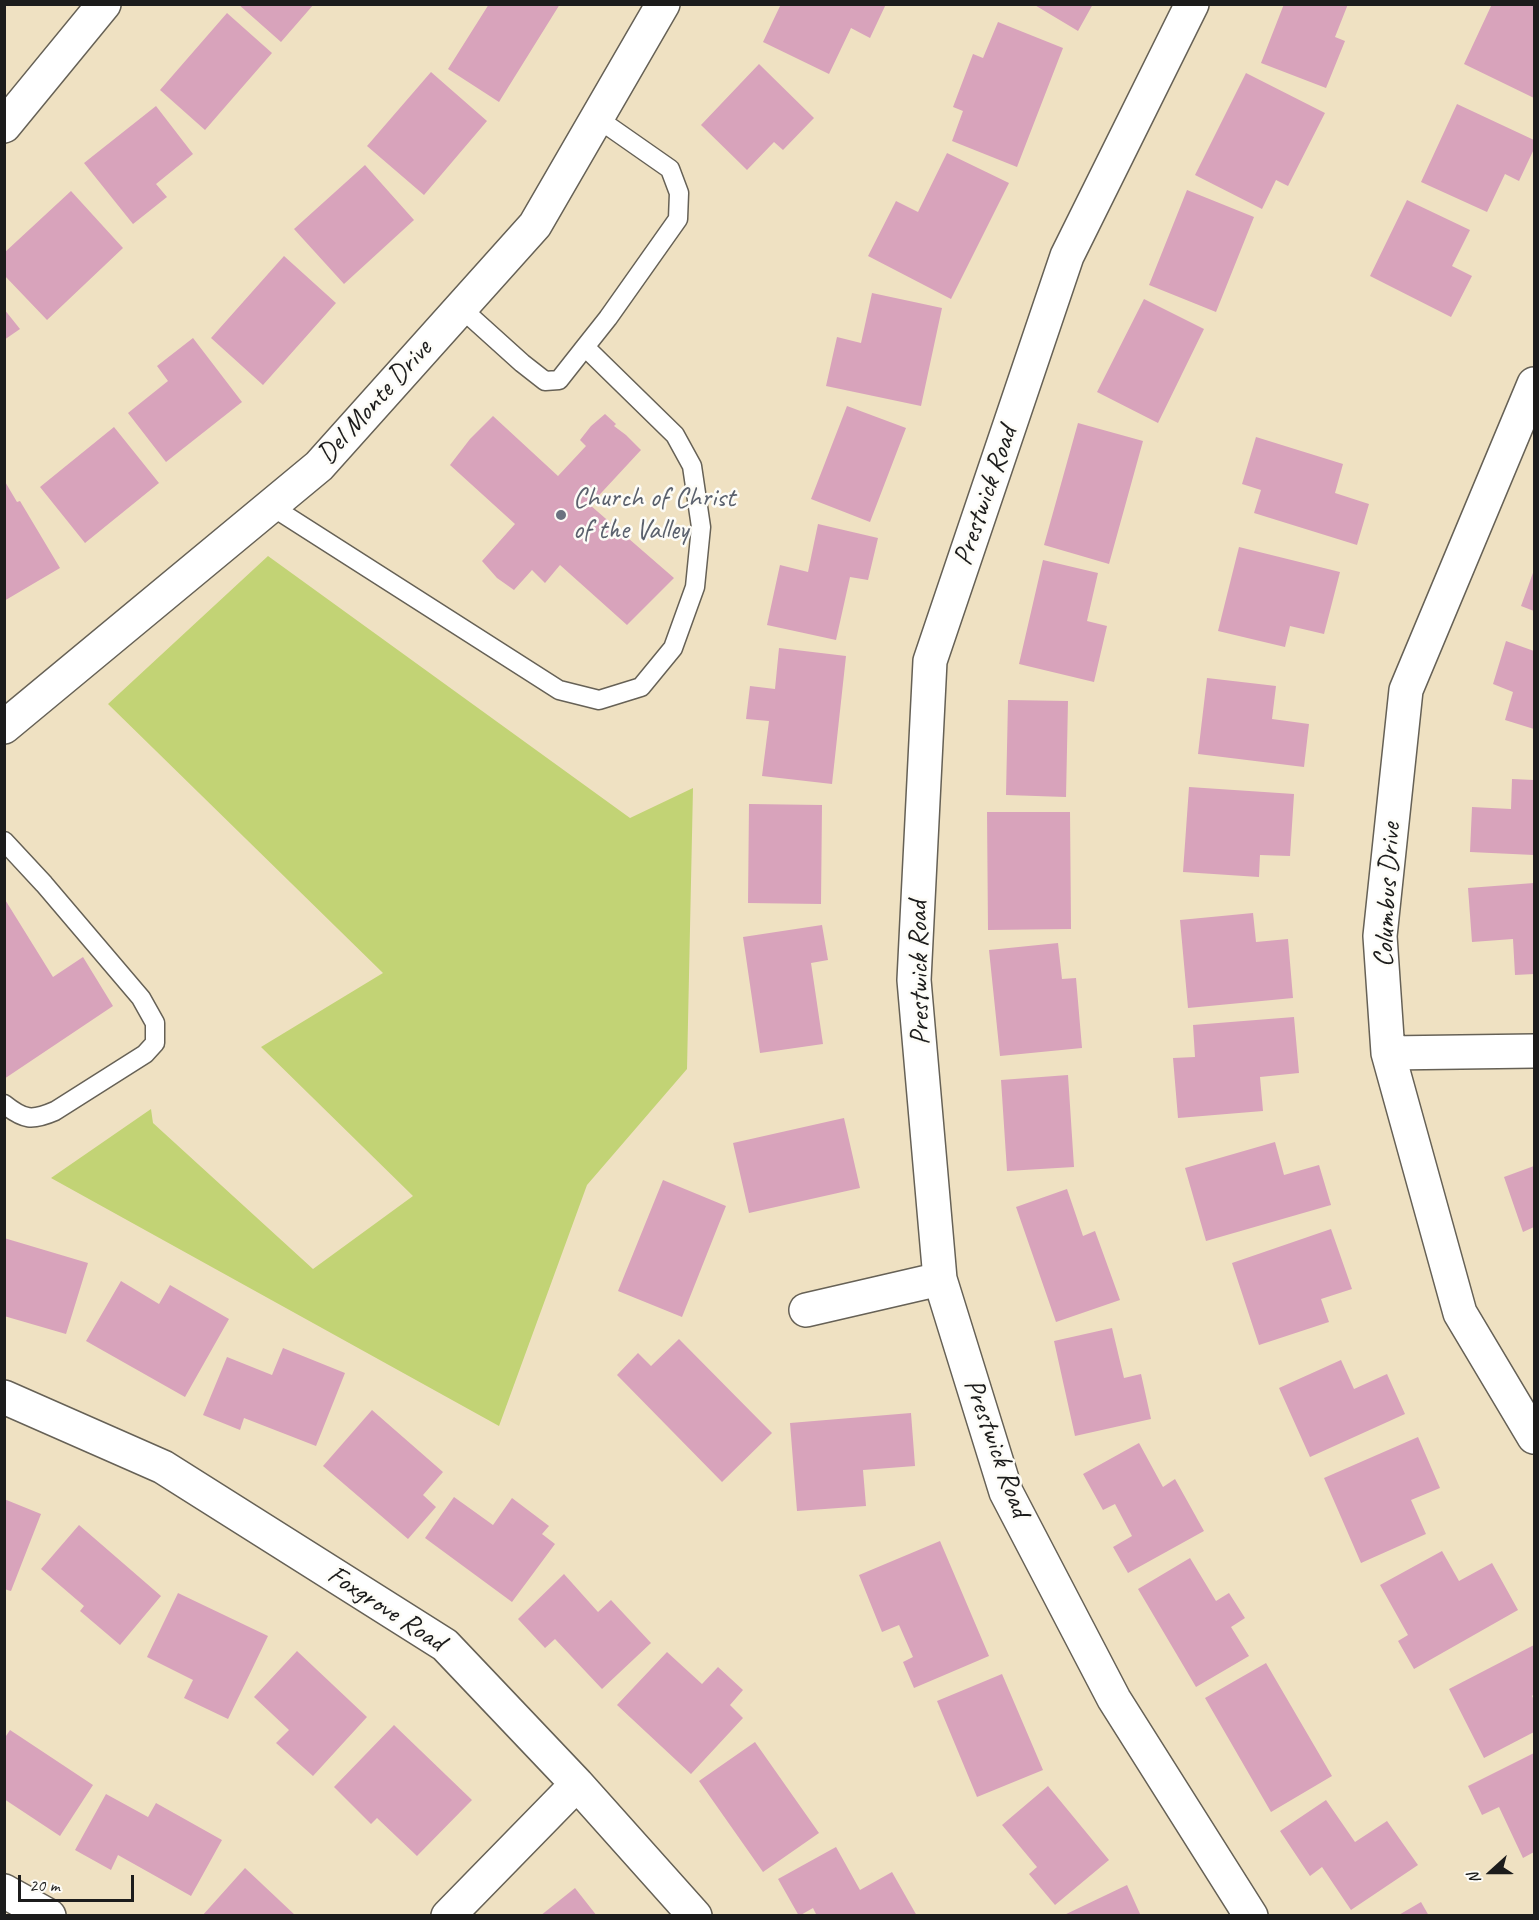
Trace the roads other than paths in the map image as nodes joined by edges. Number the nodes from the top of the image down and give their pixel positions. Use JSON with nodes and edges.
{"nodes":[{"id":1,"x":104,"y":4,"type":"edge"},
{"id":2,"x":663,"y":4,"type":"edge"},
{"id":3,"x":1192,"y":4,"type":"edge"},
{"id":4,"x":597,"y":118,"type":"junction"},
{"id":5,"x":4,"y":126,"type":"edge"},
{"id":6,"x":461,"y":308,"type":"junction"},
{"id":7,"x":585,"y":347,"type":"junction"},
{"id":8,"x":1534,"y":384,"type":"edge"},
{"id":9,"x":1526,"y":428,"type":"edge"},
{"id":10,"x":271,"y":506,"type":"junction"},
{"id":11,"x":4,"y":727,"type":"edge"},
{"id":12,"x":4,"y":841,"type":"edge"},
{"id":13,"x":1534,"y":1052,"type":"edge"},
{"id":14,"x":1388,"y":1053,"type":"junction"},
{"id":15,"x":4,"y":1104,"type":"edge"},
{"id":16,"x":940,"y":1279,"type":"junction"},
{"id":17,"x":806,"y":1310,"type":"dead end"},
{"id":18,"x":4,"y":1397,"type":"edge"},
{"id":19,"x":1534,"y":1437,"type":"edge"},
{"id":20,"x":577,"y":1784,"type":"junction"},
{"id":21,"x":4,"y":1891,"type":"edge"},
{"id":22,"x":49,"y":1916,"type":"edge"},
{"id":23,"x":448,"y":1916,"type":"edge"},
{"id":24,"x":695,"y":1916,"type":"edge"},
{"id":25,"x":1251,"y":1916,"type":"edge"}],
"edges":[{"from":1,"to":5,"type":"street"},
{"from":2,"to":4,"type":"street","name":"Del Monte Drive"},
{"from":3,"to":16,"type":"street","name":"Prestwick Road"},
{"from":4,"to":6,"type":"street","name":"Del Monte Drive"},
{"from":4,"to":7,"type":"lane"},
{"from":6,"to":7,"type":"lane"},
{"from":6,"to":10,"type":"street","name":"Del Monte Drive"},
{"from":7,"to":10,"type":"lane"},
{"from":8,"to":9,"type":"street","name":"Columbus Drive"},
{"from":9,"to":14,"type":"street","name":"Columbus Drive"},
{"from":10,"to":11,"type":"street","name":"Del Monte Drive"},
{"from":12,"to":15,"type":"lane"},
{"from":13,"to":14,"type":"street"},
{"from":14,"to":19,"type":"street","name":"Columbus Drive"},
{"from":16,"to":17,"type":"street"},
{"from":16,"to":25,"type":"street","name":"Prestwick Road"},
{"from":18,"to":20,"type":"street","name":"Foxgrove Road"},
{"from":20,"to":23,"type":"street"},
{"from":20,"to":24,"type":"street","name":"Foxgrove Road"},
{"from":21,"to":22,"type":"street"}]}
